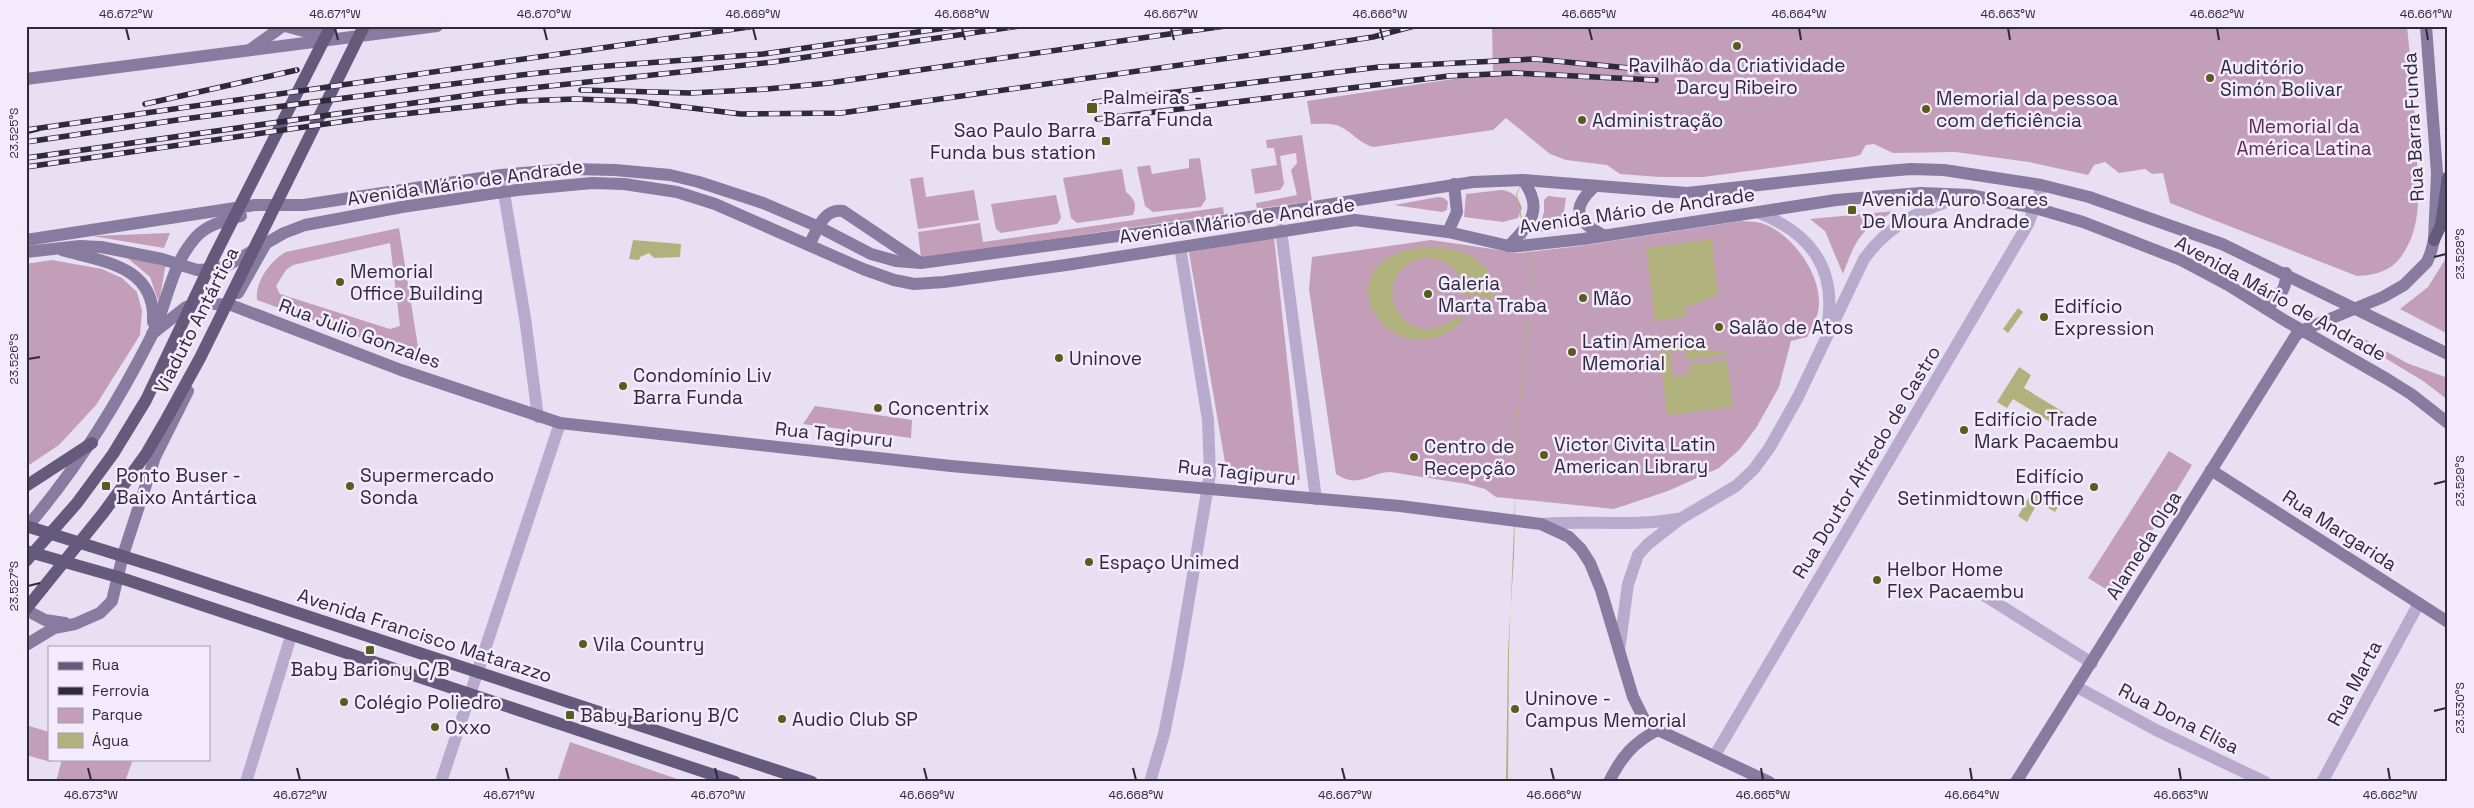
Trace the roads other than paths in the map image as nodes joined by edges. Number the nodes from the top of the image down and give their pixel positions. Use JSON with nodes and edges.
{"nodes":[{"id":1,"x":284,"y":26,"type":"edge"},
{"id":2,"x":331,"y":26,"type":"edge"},
{"id":3,"x":364,"y":26,"type":"edge"},
{"id":4,"x":436,"y":26,"type":"edge"},
{"id":5,"x":2426,"y":26,"type":"edge"},
{"id":6,"x":414,"y":28,"type":"edge"},
{"id":7,"x":344,"y":38,"type":"junction"},
{"id":8,"x":249,"y":51,"type":"junction"},
{"id":9,"x":26,"y":79,"type":"edge"},
{"id":10,"x":501,"y":176,"type":"junction"},
{"id":11,"x":2448,"y":177,"type":"edge"},
{"id":12,"x":1523,"y":180,"type":"junction"},
{"id":13,"x":1454,"y":184,"type":"junction"},
{"id":14,"x":2041,"y":185,"type":"junction"},
{"id":15,"x":1595,"y":186,"type":"junction"},
{"id":16,"x":504,"y":192,"type":"junction"},
{"id":17,"x":1970,"y":195,"type":"junction"},
{"id":18,"x":304,"y":205,"type":"junction"},
{"id":19,"x":2035,"y":208,"type":"junction"},
{"id":20,"x":1757,"y":212,"type":"junction"},
{"id":21,"x":819,"y":227,"type":"junction"},
{"id":22,"x":1281,"y":230,"type":"junction"},
{"id":23,"x":1448,"y":232,"type":"junction"},
{"id":24,"x":1603,"y":235,"type":"junction"},
{"id":25,"x":26,"y":240,"type":"edge"},
{"id":26,"x":2434,"y":240,"type":"junction"},
{"id":27,"x":266,"y":244,"type":"junction"},
{"id":28,"x":809,"y":245,"type":"junction"},
{"id":29,"x":1509,"y":246,"type":"junction"},
{"id":30,"x":1180,"y":247,"type":"junction"},
{"id":31,"x":53,"y":248,"type":"junction"},
{"id":32,"x":26,"y":252,"type":"edge"},
{"id":33,"x":178,"y":262,"type":"junction"},
{"id":34,"x":921,"y":263,"type":"junction"},
{"id":35,"x":2286,"y":273,"type":"junction"},
{"id":36,"x":231,"y":305,"type":"junction"},
{"id":37,"x":2265,"y":308,"type":"junction"},
{"id":38,"x":2355,"y":308,"type":"junction"},
{"id":39,"x":2303,"y":330,"type":"junction"},
{"id":40,"x":152,"y":334,"type":"junction"},
{"id":41,"x":1824,"y":341,"type":"junction"},
{"id":42,"x":2448,"y":354,"type":"edge"},
{"id":43,"x":538,"y":417,"type":"junction"},
{"id":44,"x":560,"y":423,"type":"junction"},
{"id":45,"x":2448,"y":424,"type":"edge"},
{"id":46,"x":92,"y":443,"type":"junction"},
{"id":47,"x":2211,"y":470,"type":"junction"},
{"id":48,"x":26,"y":486,"type":"edge"},
{"id":49,"x":1209,"y":488,"type":"junction"},
{"id":50,"x":1316,"y":499,"type":"junction"},
{"id":51,"x":1680,"y":519,"type":"junction"},
{"id":52,"x":1541,"y":524,"type":"junction"},
{"id":53,"x":27,"y":527,"type":"edge"},
{"id":54,"x":26,"y":551,"type":"edge"},
{"id":55,"x":123,"y":556,"type":"junction"},
{"id":56,"x":26,"y":561,"type":"edge"},
{"id":57,"x":118,"y":577,"type":"junction"},
{"id":58,"x":1982,"y":594,"type":"dead end"},
{"id":59,"x":2419,"y":603,"type":"junction"},
{"id":60,"x":26,"y":609,"type":"edge"},
{"id":61,"x":2448,"y":622,"type":"edge"},
{"id":62,"x":76,"y":624,"type":"junction"},
{"id":63,"x":291,"y":636,"type":"junction"},
{"id":64,"x":26,"y":645,"type":"edge"},
{"id":65,"x":1619,"y":651,"type":"junction"},
{"id":66,"x":2092,"y":663,"type":"junction"},
{"id":67,"x":478,"y":672,"type":"junction"},
{"id":68,"x":2077,"y":687,"type":"junction"},
{"id":69,"x":470,"y":695,"type":"junction"},
{"id":70,"x":1658,"y":730,"type":"junction"},
{"id":71,"x":1715,"y":755,"type":"junction"},
{"id":72,"x":246,"y":782,"type":"edge"},
{"id":73,"x":441,"y":782,"type":"edge"},
{"id":74,"x":735,"y":782,"type":"edge"},
{"id":75,"x":812,"y":782,"type":"edge"},
{"id":76,"x":1150,"y":782,"type":"edge"},
{"id":77,"x":1609,"y":782,"type":"edge"},
{"id":78,"x":1769,"y":782,"type":"edge"},
{"id":79,"x":2016,"y":782,"type":"edge"},
{"id":80,"x":2265,"y":782,"type":"edge"},
{"id":81,"x":2322,"y":782,"type":"edge"}],
"edges":[{"from":1,"to":7,"type":"street"},
{"from":1,"to":8,"type":"street"},
{"from":2,"to":56,"type":"main road","name":"Viaduto Antártica"},
{"from":3,"to":60,"type":"main road","name":"Viaduto Antártica"},
{"from":4,"to":6,"type":"street"},
{"from":5,"to":26,"type":"street","name":"Rua Barra Funda"},
{"from":6,"to":7,"type":"street"},
{"from":7,"to":8,"type":"street"},
{"from":8,"to":9,"type":"street"},
{"from":10,"to":16,"type":"street"},
{"from":10,"to":18,"type":"street","name":"Avenida Mário de Andrade"},
{"from":10,"to":21,"type":"street","name":"Avenida Mário de Andrade"},
{"from":11,"to":26,"type":"main road"},
{"from":12,"to":13,"type":"street","name":"Avenida Mário de Andrade"},
{"from":12,"to":15,"type":"street","name":"Avenida Mário de Andrade"},
{"from":12,"to":29,"type":"street"},
{"from":13,"to":23,"type":"street"},
{"from":13,"to":34,"type":"street","name":"Avenida Mário de Andrade"},
{"from":14,"to":15,"type":"street","name":"Avenida Mário de Andrade"},
{"from":14,"to":19,"type":"street","name":"Rua Doutor Alfredo de Castro"},
{"from":14,"to":35,"type":"street","name":"Avenida Mário de Andrade"},
{"from":15,"to":24,"type":"street"},
{"from":16,"to":27,"type":"street","name":"Avenida Mário de Andrade"},
{"from":16,"to":28,"type":"street","name":"Avenida Mário de Andrade"},
{"from":16,"to":43,"type":"street"},
{"from":17,"to":19,"type":"street","name":"Avenida Mário de Andrade"},
{"from":17,"to":20,"type":"street","name":"Avenida Mário de Andrade"},
{"from":17,"to":41,"type":"street"},
{"from":18,"to":25,"type":"street","name":"Avenida Mário de Andrade"},
{"from":18,"to":33,"type":"street"},
{"from":19,"to":37,"type":"street","name":"Avenida Mário de Andrade"},
{"from":19,"to":71,"type":"street","name":"Rua Doutor Alfredo de Castro"},
{"from":20,"to":24,"type":"street","name":"Avenida Mário de Andrade"},
{"from":20,"to":41,"type":"street"},
{"from":21,"to":28,"type":"street"},
{"from":21,"to":34,"type":"street","name":"Avenida Mário de Andrade"},
{"from":21,"to":34,"type":"street"},
{"from":22,"to":23,"type":"street","name":"Avenida Mário de Andrade"},
{"from":22,"to":30,"type":"street","name":"Avenida Mário de Andrade"},
{"from":22,"to":50,"type":"street"},
{"from":23,"to":29,"type":"street","name":"Avenida Mário de Andrade"},
{"from":24,"to":29,"type":"street","name":"Avenida Mário de Andrade"},
{"from":26,"to":38,"type":"street","name":"Rua Barra Funda"},
{"from":27,"to":33,"type":"street"},
{"from":27,"to":36,"type":"street"},
{"from":28,"to":30,"type":"street","name":"Avenida Mário de Andrade"},
{"from":30,"to":49,"type":"street"},
{"from":31,"to":32,"type":"street"},
{"from":31,"to":33,"type":"street"},
{"from":31,"to":40,"type":"street"},
{"from":33,"to":40,"type":"street"},
{"from":35,"to":37,"type":"street"},
{"from":35,"to":38,"type":"street","name":"Avenida Mário de Andrade"},
{"from":36,"to":40,"type":"street","name":"Rua Julio Gonzales"},
{"from":36,"to":43,"type":"street","name":"Rua Julio Gonzales"},
{"from":36,"to":55,"type":"street"},
{"from":37,"to":39,"type":"street","name":"Avenida Mário de Andrade"},
{"from":38,"to":39,"type":"street","name":"Rua Barra Funda"},
{"from":38,"to":42,"type":"street","name":"Avenida Mário de Andrade"},
{"from":39,"to":45,"type":"street","name":"Avenida Mário de Andrade"},
{"from":39,"to":47,"type":"street","name":"Alameda Olga"},
{"from":40,"to":46,"type":"street"},
{"from":41,"to":51,"type":"street"},
{"from":43,"to":44,"type":"street","name":"Rua Julio Gonzales"},
{"from":44,"to":49,"type":"street","name":"Rua Tagipuru"},
{"from":44,"to":67,"type":"street"},
{"from":46,"to":48,"type":"main road"},
{"from":46,"to":53,"type":"street"},
{"from":47,"to":59,"type":"street","name":"Rua Margarida"},
{"from":47,"to":66,"type":"street","name":"Alameda Olga"},
{"from":49,"to":50,"type":"street","name":"Rua Tagipuru"},
{"from":49,"to":76,"type":"street"},
{"from":50,"to":52,"type":"street","name":"Rua Tagipuru"},
{"from":51,"to":52,"type":"street"},
{"from":51,"to":65,"type":"street"},
{"from":52,"to":65,"type":"street","name":"Rua Tagipuru"},
{"from":53,"to":55,"type":"main road","name":"Avenida Francisco Matarazzo"},
{"from":54,"to":57,"type":"main road"},
{"from":55,"to":57,"type":"street"},
{"from":55,"to":67,"type":"main road","name":"Avenida Francisco Matarazzo"},
{"from":57,"to":62,"type":"street"},
{"from":57,"to":63,"type":"main road"},
{"from":58,"to":66,"type":"street"},
{"from":59,"to":61,"type":"street","name":"Rua Margarida"},
{"from":59,"to":81,"type":"street","name":"Rua Marta"},
{"from":60,"to":62,"type":"street"},
{"from":62,"to":64,"type":"street"},
{"from":63,"to":69,"type":"main road"},
{"from":63,"to":72,"type":"street"},
{"from":65,"to":70,"type":"street","name":"Rua Tagipuru"},
{"from":66,"to":68,"type":"street","name":"Alameda Olga"},
{"from":67,"to":69,"type":"street"},
{"from":67,"to":75,"type":"main road","name":"Avenida Francisco Matarazzo"},
{"from":68,"to":79,"type":"street","name":"Alameda Olga"},
{"from":68,"to":80,"type":"street","name":"Rua Dona Elisa"},
{"from":69,"to":73,"type":"street"},
{"from":69,"to":74,"type":"main road"},
{"from":70,"to":71,"type":"street","name":"Rua Tagipuru"},
{"from":70,"to":77,"type":"street"},
{"from":71,"to":78,"type":"street","name":"Rua Tagipuru"}]}
